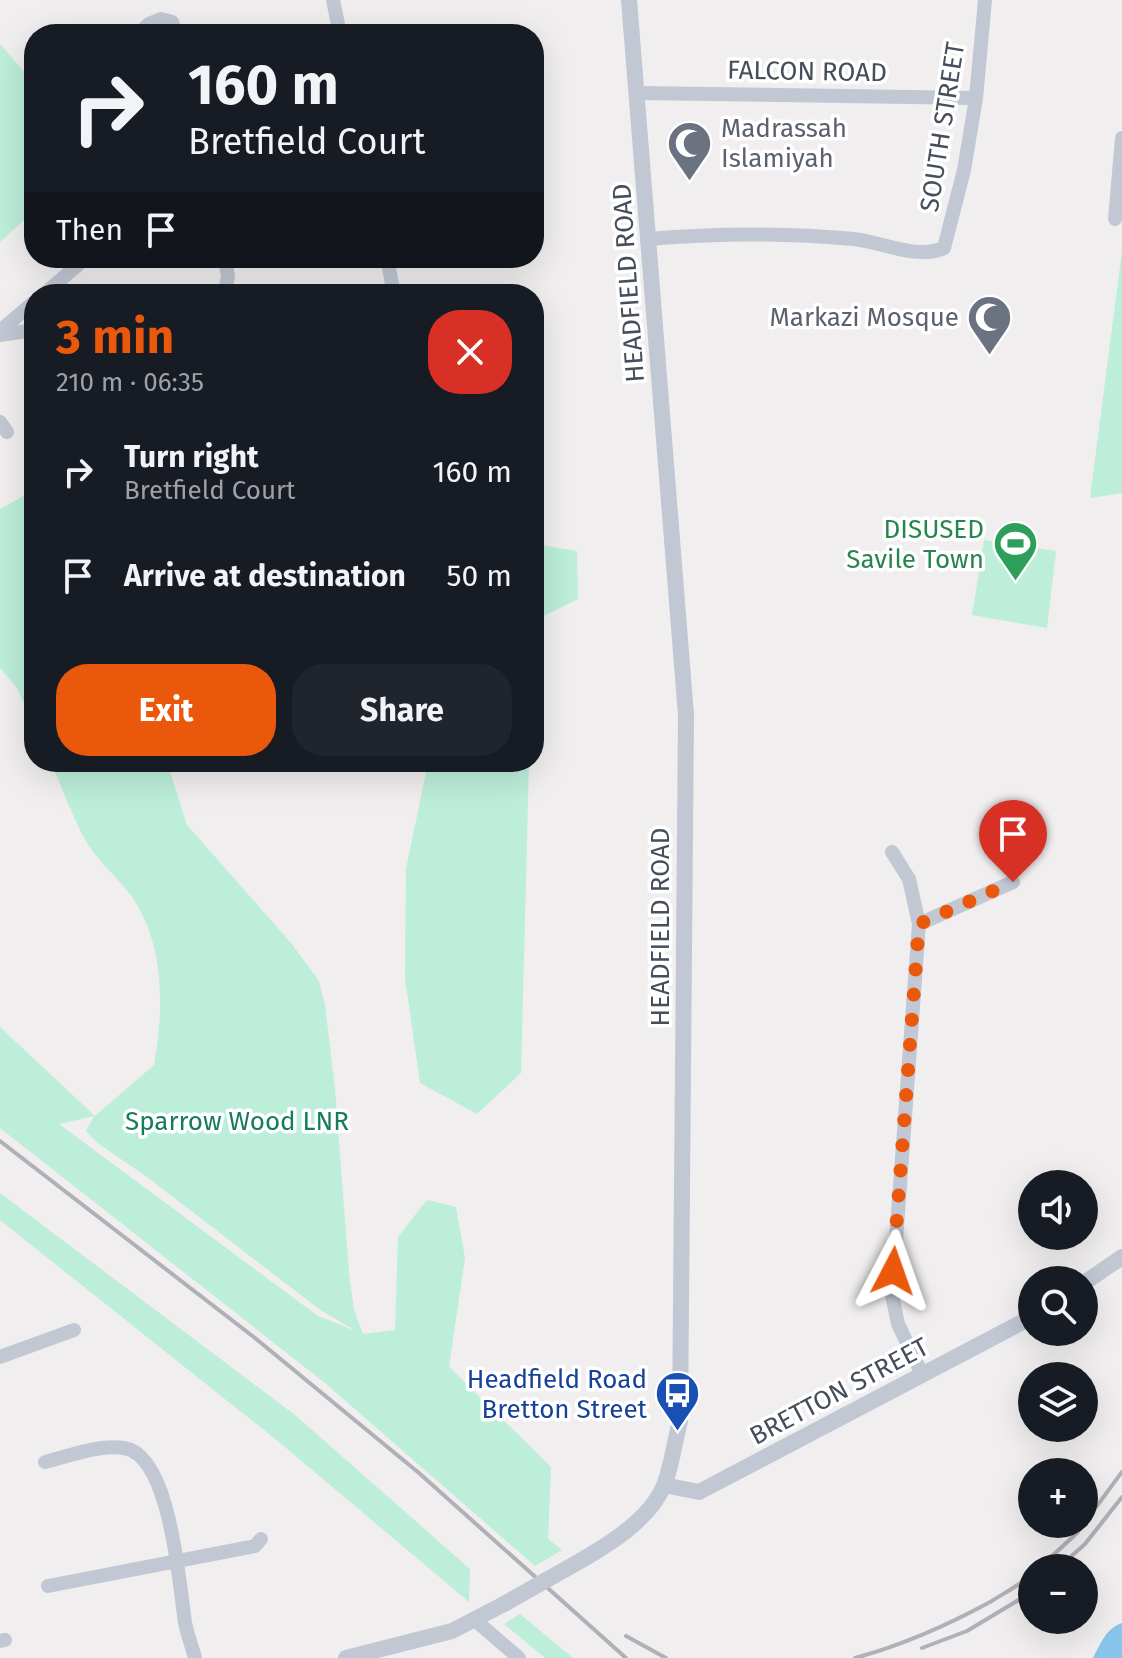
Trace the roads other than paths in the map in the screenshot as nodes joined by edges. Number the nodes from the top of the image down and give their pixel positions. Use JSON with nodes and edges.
{"nodes":[{"id":1,"x":333,"y":0,"type":"edge"},
{"id":2,"x":629,"y":0,"type":"edge"},
{"id":3,"x":985,"y":0,"type":"edge"},
{"id":4,"x":149,"y":24,"type":"edge"},
{"id":5,"x":173,"y":24,"type":"edge"},
{"id":6,"x":338,"y":24,"type":"edge"},
{"id":7,"x":637,"y":93,"type":"junction"},
{"id":8,"x":976,"y":98,"type":"junction"},
{"id":9,"x":1122,"y":138,"type":"edge"},
{"id":10,"x":1115,"y":219,"type":"dead end"},
{"id":11,"x":649,"y":239,"type":"junction"},
{"id":12,"x":74,"y":268,"type":"edge"},
{"id":13,"x":56,"y":284,"type":"edge"},
{"id":14,"x":24,"y":311,"type":"edge"},
{"id":15,"x":24,"y":331,"type":"edge"},
{"id":16,"x":0,"y":333,"type":"edge"},
{"id":17,"x":892,"y":852,"type":"dead end"},
{"id":18,"x":1013,"y":882,"type":"dead end"},
{"id":19,"x":919,"y":924,"type":"junction"},
{"id":20,"x":1122,"y":1257,"type":"edge"},
{"id":21,"x":1098,"y":1273,"type":"edge"},
{"id":22,"x":1018,"y":1324,"type":"edge"},
{"id":23,"x":74,"y":1330,"type":"dead end"},
{"id":24,"x":0,"y":1357,"type":"edge"},
{"id":25,"x":922,"y":1374,"type":"junction"},
{"id":26,"x":45,"y":1462,"type":"dead end"},
{"id":27,"x":664,"y":1485,"type":"junction"},
{"id":28,"x":261,"y":1539,"type":"dead end"},
{"id":29,"x":177,"y":1559,"type":"junction"},
{"id":30,"x":48,"y":1586,"type":"dead end"},
{"id":31,"x":475,"y":1620,"type":"junction"},
{"id":32,"x":195,"y":1658,"type":"edge"},
{"id":33,"x":346,"y":1658,"type":"edge"},
{"id":34,"x":519,"y":1658,"type":"edge"}],
"edges":[{"from":1,"to":6,"type":"street"},
{"from":2,"to":7,"type":"street","name":"HEADFIELD ROAD"},
{"from":3,"to":8,"type":"street","name":"SOUTH STREET"},
{"from":4,"to":5,"type":"street"},
{"from":7,"to":8,"type":"street","name":"FALCON ROAD"},
{"from":7,"to":11,"type":"street","name":"HEADFIELD ROAD"},
{"from":8,"to":11,"type":"street","name":"SOUTH STREET"},
{"from":9,"to":10,"type":"street"},
{"from":11,"to":27,"type":"street","name":"HEADFIELD ROAD"},
{"from":12,"to":13,"type":"street"},
{"from":14,"to":16,"type":"street"},
{"from":15,"to":16,"type":"street"},
{"from":17,"to":19,"type":"street"},
{"from":18,"to":19,"type":"street"},
{"from":19,"to":25,"type":"street"},
{"from":20,"to":21,"type":"street"},
{"from":22,"to":25,"type":"street","name":"BRETTON STREET"},
{"from":23,"to":24,"type":"street"},
{"from":25,"to":27,"type":"street","name":"BRETTON STREET"},
{"from":26,"to":29,"type":"street"},
{"from":27,"to":31,"type":"street","name":"HEADFIELD ROAD","bridge":true},
{"from":28,"to":29,"type":"street"},
{"from":29,"to":30,"type":"street"},
{"from":29,"to":32,"type":"street"},
{"from":31,"to":33,"type":"street","name":"HEADFIELD ROAD"},
{"from":31,"to":34,"type":"street"}]}
